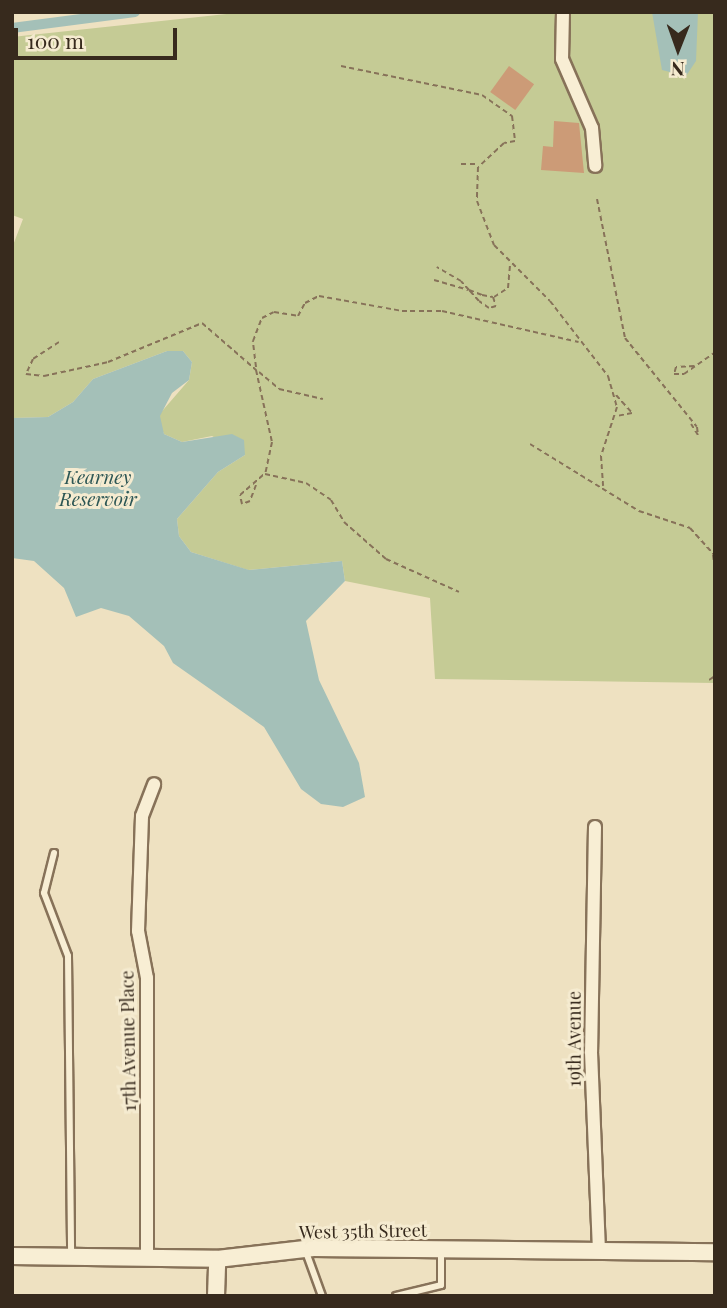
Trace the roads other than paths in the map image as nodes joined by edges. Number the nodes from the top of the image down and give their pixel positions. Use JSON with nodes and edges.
{"nodes":[{"id":1,"x":563,"y":12,"type":"edge"},
{"id":2,"x":594,"y":166,"type":"dead end"},
{"id":3,"x":154,"y":784,"type":"dead end"},
{"id":4,"x":595,"y":827,"type":"dead end"},
{"id":5,"x":54,"y":853,"type":"dead end"},
{"id":6,"x":305,"y":1249,"type":"junction"},
{"id":7,"x":441,"y":1249,"type":"junction"},
{"id":8,"x":598,"y":1251,"type":"junction"},
{"id":9,"x":715,"y":1252,"type":"edge"},
{"id":10,"x":12,"y":1256,"type":"edge"},
{"id":11,"x":71,"y":1256,"type":"junction"},
{"id":12,"x":146,"y":1258,"type":"junction"},
{"id":13,"x":217,"y":1259,"type":"junction"},
{"id":14,"x":216,"y":1296,"type":"edge"},
{"id":15,"x":322,"y":1296,"type":"edge"},
{"id":16,"x":396,"y":1296,"type":"edge"}],
"edges":[{"from":1,"to":2,"type":"street"},
{"from":3,"to":12,"type":"street","name":"17th Avenue Place"},
{"from":4,"to":8,"type":"street","name":"19th Avenue"},
{"from":5,"to":11,"type":"lane"},
{"from":6,"to":7,"type":"street","name":"West 35th Street"},
{"from":6,"to":13,"type":"street","name":"West 35th Street"},
{"from":6,"to":15,"type":"lane"},
{"from":7,"to":8,"type":"street","name":"West 35th Street"},
{"from":7,"to":16,"type":"lane"},
{"from":8,"to":9,"type":"street","name":"West 35th Street"},
{"from":10,"to":11,"type":"street","name":"West 35th Street"},
{"from":11,"to":12,"type":"street","name":"West 35th Street"},
{"from":12,"to":13,"type":"street","name":"West 35th Street"},
{"from":13,"to":14,"type":"street"}]}
